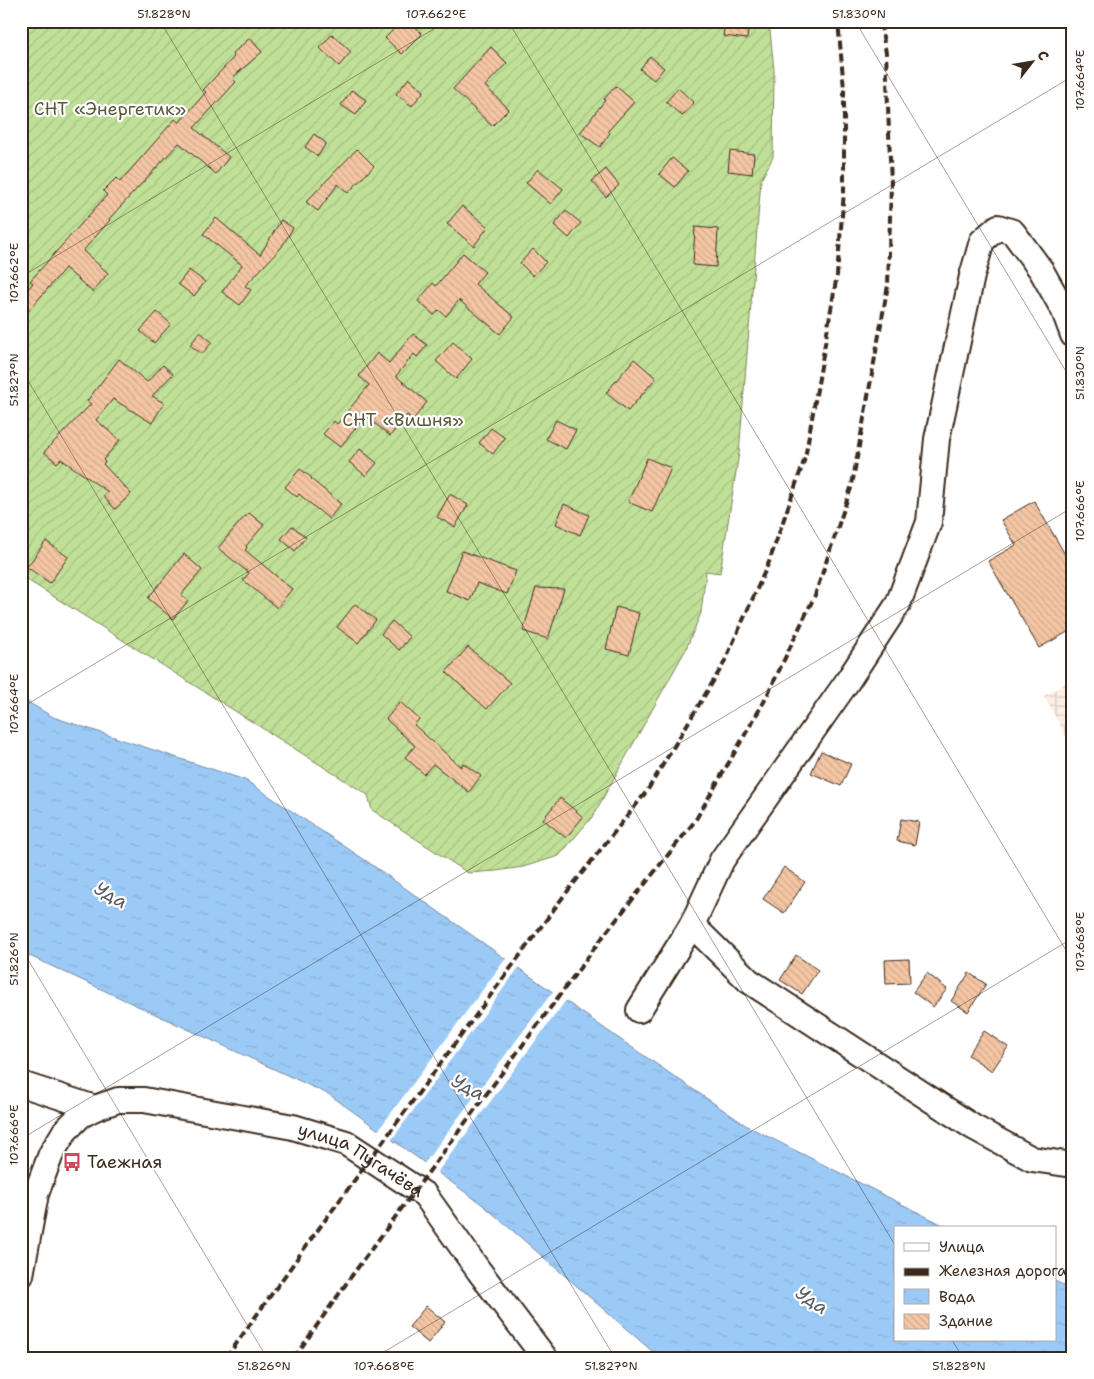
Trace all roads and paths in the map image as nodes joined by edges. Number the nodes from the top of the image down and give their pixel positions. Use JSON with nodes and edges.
{"nodes":[{"id":1,"x":1073,"y":336,"type":"edge"},
{"id":2,"x":692,"y":925,"type":"junction"},
{"id":3,"x":639,"y":1010,"type":"dead end"},
{"id":4,"x":21,"y":1084,"type":"edge"},
{"id":5,"x":96,"y":1108,"type":"junction"},
{"id":6,"x":1073,"y":1165,"type":"edge"},
{"id":7,"x":21,"y":1275,"type":"edge"},
{"id":8,"x":545,"y":1358,"type":"edge"}],
"edges":[{"from":1,"to":2,"type":"street"},
{"from":2,"to":3,"type":"street"},
{"from":2,"to":6,"type":"street"},
{"from":4,"to":5,"type":"street"},
{"from":5,"to":7,"type":"street","name":"улица Пугачёва"},
{"from":5,"to":8,"type":"street","name":"улица Пугачёва"}]}
